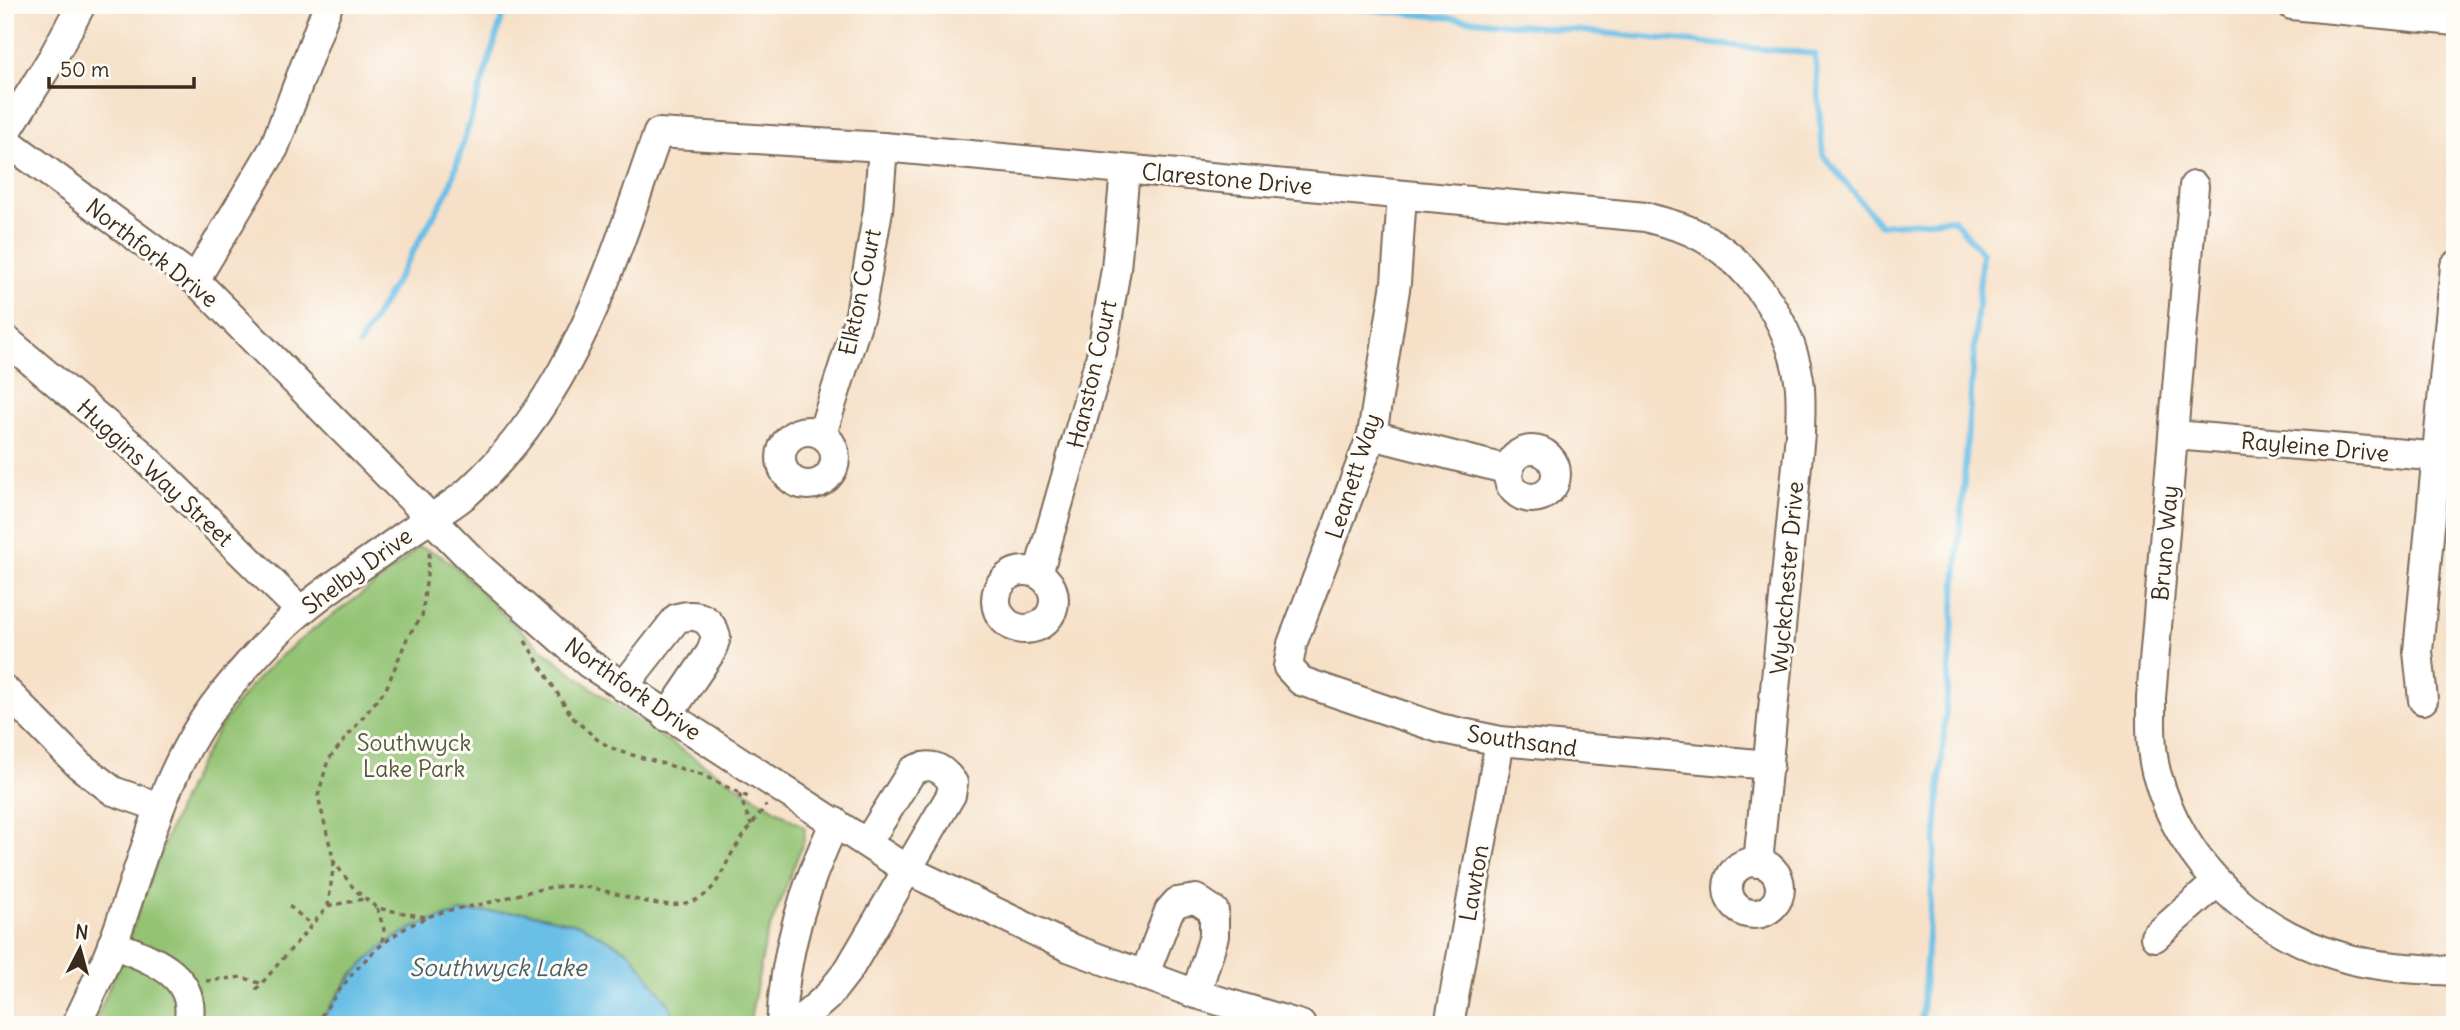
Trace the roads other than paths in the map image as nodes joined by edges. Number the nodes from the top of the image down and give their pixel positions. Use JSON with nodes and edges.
{"nodes":[{"id":1,"x":81,"y":5,"type":"edge"},
{"id":2,"x":328,"y":5,"type":"edge"},
{"id":3,"x":2292,"y":5,"type":"edge"},
{"id":4,"x":2455,"y":21,"type":"edge"},
{"id":5,"x":658,"y":133,"type":"joint"},
{"id":6,"x":5,"y":137,"type":"edge"},
{"id":7,"x":883,"y":147,"type":"junction"},
{"id":8,"x":1125,"y":170,"type":"junction"},
{"id":9,"x":2194,"y":186,"type":"dead end"},
{"id":10,"x":1402,"y":195,"type":"junction"},
{"id":11,"x":2455,"y":266,"type":"edge"},
{"id":12,"x":195,"y":281,"type":"junction"},
{"id":13,"x":1768,"y":300,"type":"joint"},
{"id":14,"x":5,"y":340,"type":"edge"},
{"id":15,"x":822,"y":434,"type":"dead end"},
{"id":16,"x":1372,"y":435,"type":"junction"},
{"id":17,"x":2174,"y":435,"type":"junction"},
{"id":18,"x":2445,"y":457,"type":"edge"},
{"id":19,"x":1508,"y":470,"type":"dead end"},
{"id":20,"x":430,"y":517,"type":"junction"},
{"id":21,"x":1038,"y":574,"type":"dead end"},
{"id":22,"x":301,"y":611,"type":"junction"},
{"id":23,"x":1288,"y":667,"type":"joint"},
{"id":24,"x":623,"y":687,"type":"junction"},
{"id":25,"x":5,"y":691,"type":"edge"},
{"id":26,"x":2423,"y":700,"type":"dead end"},
{"id":27,"x":667,"y":717,"type":"junction"},
{"id":28,"x":1500,"y":741,"type":"junction"},
{"id":29,"x":1769,"y":765,"type":"junction"},
{"id":30,"x":159,"y":807,"type":"junction"},
{"id":31,"x":835,"y":822,"type":"junction"},
{"id":32,"x":867,"y":843,"type":"junction"},
{"id":33,"x":1758,"y":863,"type":"dead end"},
{"id":34,"x":906,"y":869,"type":"junction"},
{"id":35,"x":2216,"y":883,"type":"junction"},
{"id":36,"x":2155,"y":937,"type":"dead end"},
{"id":37,"x":112,"y":944,"type":"junction"},
{"id":38,"x":2455,"y":971,"type":"edge"},
{"id":39,"x":1144,"y":976,"type":"junction"},
{"id":40,"x":1196,"y":994,"type":"junction"},
{"id":41,"x":76,"y":1025,"type":"edge"},
{"id":42,"x":188,"y":1025,"type":"edge"},
{"id":43,"x":781,"y":1025,"type":"edge"},
{"id":44,"x":795,"y":1025,"type":"edge"},
{"id":45,"x":1301,"y":1025,"type":"edge"},
{"id":46,"x":1449,"y":1025,"type":"edge"}],
"edges":[{"from":1,"to":6,"type":"street"},
{"from":2,"to":12,"type":"street"},
{"from":3,"to":4,"type":"street"},
{"from":5,"to":7,"type":"street","name":"Clarestone Drive"},
{"from":5,"to":20,"type":"street","name":"Shelby Drive"},
{"from":6,"to":12,"type":"street","name":"Northfork Drive"},
{"from":7,"to":8,"type":"street","name":"Clarestone Drive"},
{"from":7,"to":15,"type":"street","name":"Elkton Court"},
{"from":8,"to":10,"type":"street","name":"Clarestone Drive"},
{"from":8,"to":21,"type":"street","name":"Hanston Court"},
{"from":9,"to":17,"type":"street","name":"Bruno Way"},
{"from":10,"to":13,"type":"street","name":"Clarestone Drive"},
{"from":10,"to":16,"type":"street","name":"Leanett Way"},
{"from":11,"to":18,"type":"street"},
{"from":12,"to":20,"type":"street","name":"Northfork Drive"},
{"from":13,"to":29,"type":"street","name":"Wyckchester Drive"},
{"from":14,"to":22,"type":"street","name":"Huggins Way Street"},
{"from":16,"to":19,"type":"street"},
{"from":16,"to":23,"type":"street","name":"Leanett Way"},
{"from":17,"to":18,"type":"street","name":"Rayleine Drive"},
{"from":17,"to":35,"type":"street","name":"Bruno Way"},
{"from":18,"to":26,"type":"street"},
{"from":20,"to":22,"type":"street","name":"Shelby Drive"},
{"from":20,"to":24,"type":"street","name":"Northfork Drive"},
{"from":22,"to":30,"type":"street","name":"Shelby Drive"},
{"from":23,"to":28,"type":"street","name":"Southsand"},
{"from":24,"to":27,"type":"street","name":"Northfork Drive"},
{"from":24,"to":27,"type":"street"},
{"from":25,"to":30,"type":"street"},
{"from":27,"to":31,"type":"street","name":"Northfork Drive"},
{"from":28,"to":29,"type":"street","name":"Southsand"},
{"from":28,"to":46,"type":"street","name":"Lawton"},
{"from":29,"to":33,"type":"street","name":"Wyckchester Drive"},
{"from":30,"to":37,"type":"street","name":"Shelby Drive"},
{"from":31,"to":32,"type":"street","name":"Northfork Drive"},
{"from":31,"to":43,"type":"street"},
{"from":32,"to":34,"type":"street","name":"Northfork Drive"},
{"from":32,"to":34,"type":"street"},
{"from":34,"to":39,"type":"street","name":"Northfork Drive"},
{"from":34,"to":44,"type":"street"},
{"from":35,"to":36,"type":"street"},
{"from":35,"to":38,"type":"street","name":"Bruno Way"},
{"from":37,"to":41,"type":"street","name":"Shelby Drive"},
{"from":37,"to":42,"type":"street"},
{"from":39,"to":40,"type":"street","name":"Northfork Drive"},
{"from":39,"to":40,"type":"street"},
{"from":40,"to":45,"type":"street","name":"Northfork Drive"}]}
